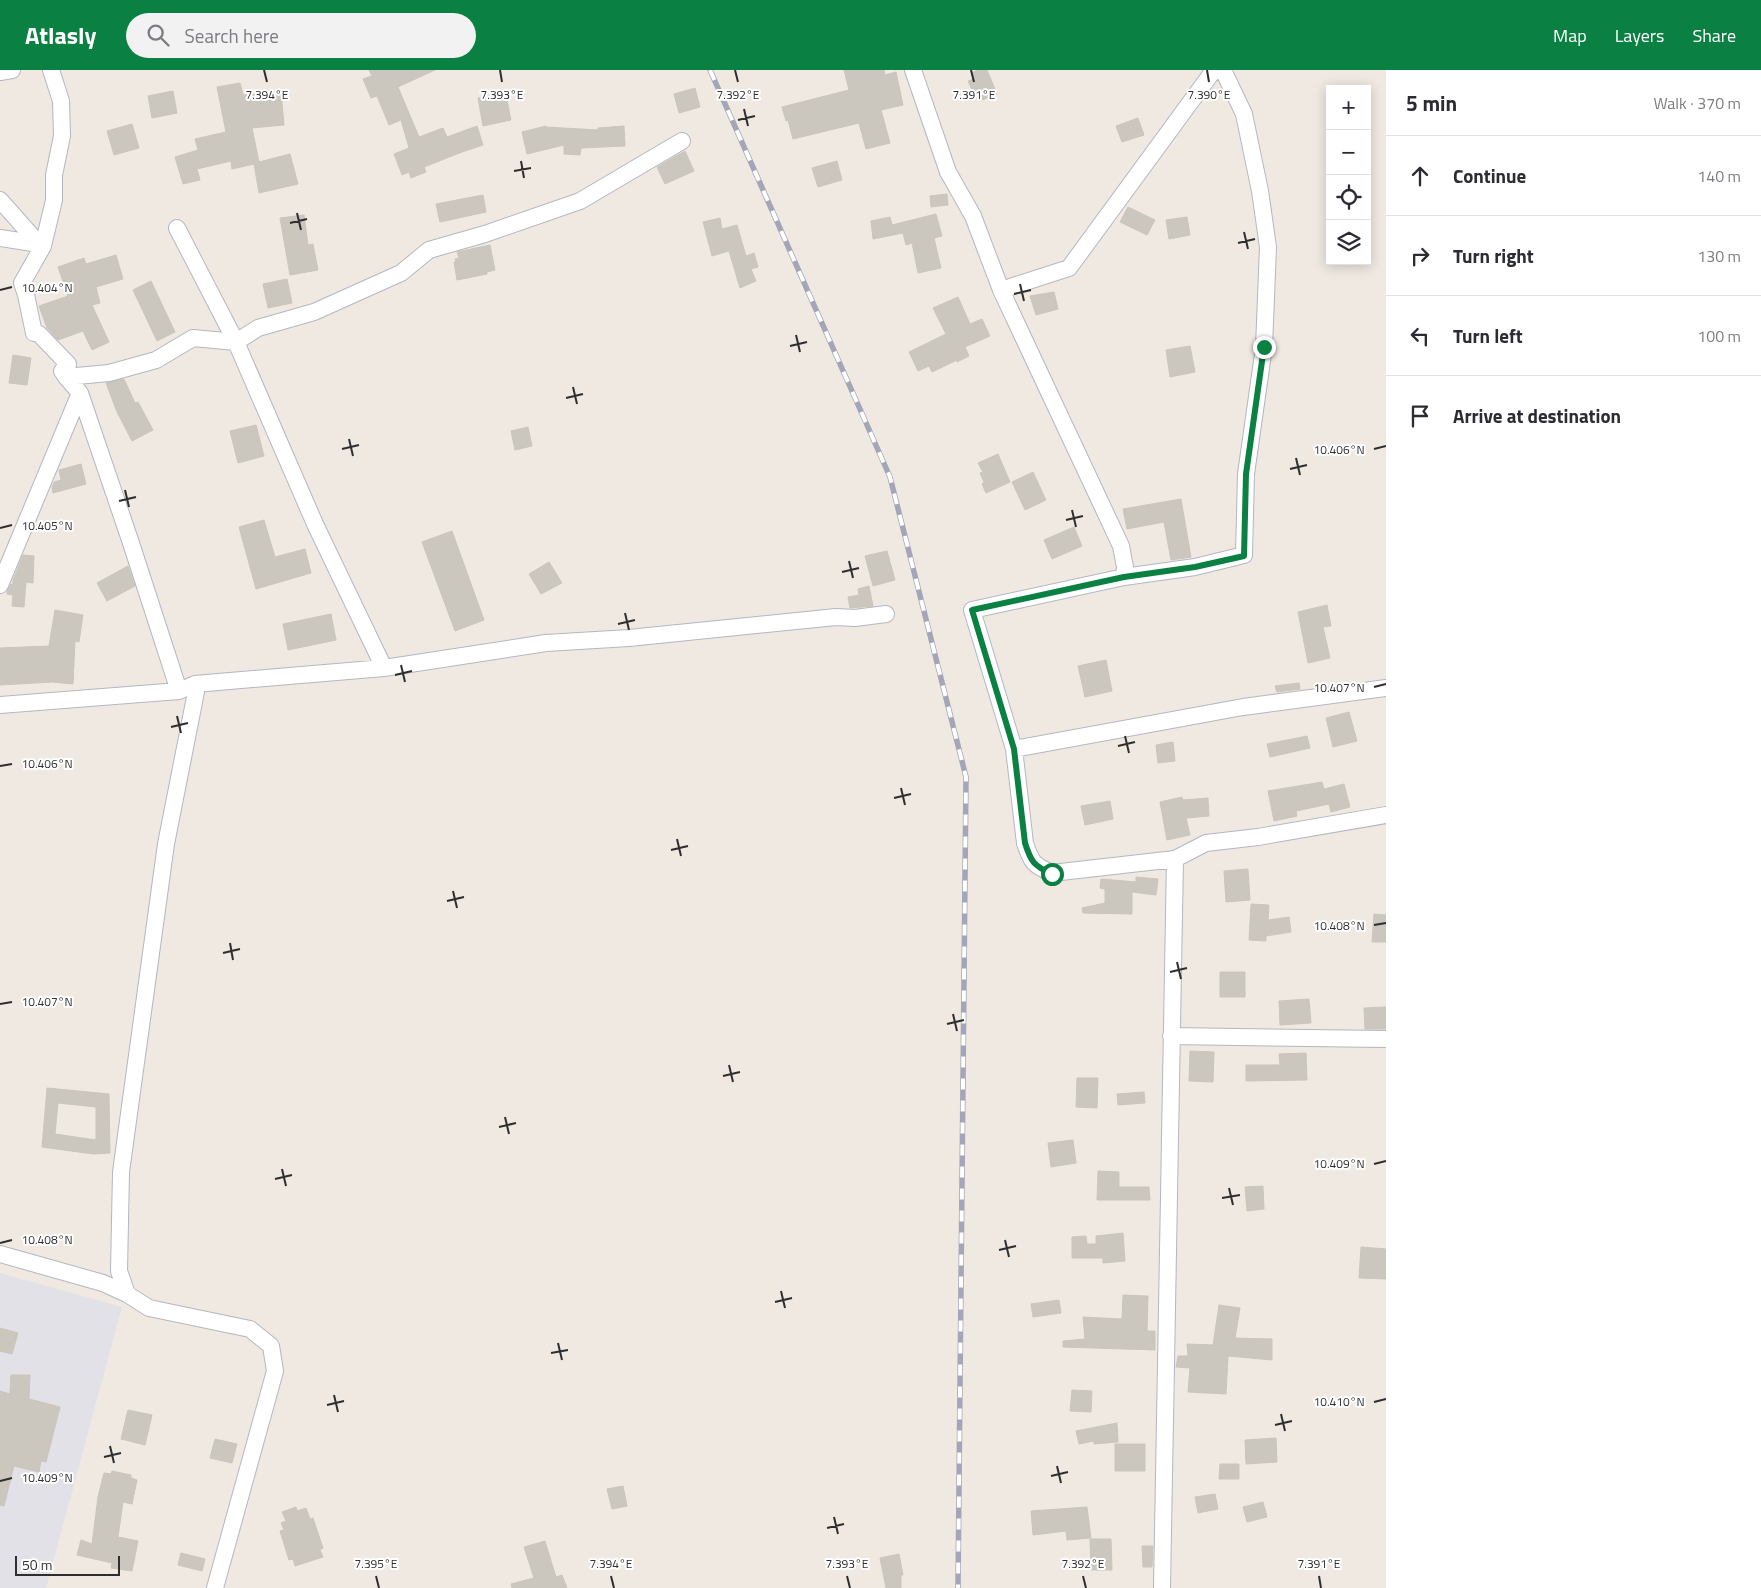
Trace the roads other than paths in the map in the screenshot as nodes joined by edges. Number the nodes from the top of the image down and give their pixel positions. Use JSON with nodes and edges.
{"nodes":[{"id":1,"x":12,"y":70,"type":"edge"},
{"id":2,"x":51,"y":70,"type":"edge"},
{"id":3,"x":913,"y":70,"type":"edge"},
{"id":4,"x":1214,"y":70,"type":"edge"},
{"id":5,"x":1223,"y":70,"type":"edge"},
{"id":6,"x":0,"y":72,"type":"edge"},
{"id":7,"x":682,"y":140,"type":"dead end"},
{"id":8,"x":0,"y":200,"type":"edge"},
{"id":9,"x":177,"y":228,"type":"dead end"},
{"id":10,"x":0,"y":238,"type":"edge"},
{"id":11,"x":41,"y":245,"type":"junction"},
{"id":12,"x":1002,"y":290,"type":"junction"},
{"id":13,"x":236,"y":342,"type":"junction"},
{"id":14,"x":66,"y":377,"type":"junction"},
{"id":15,"x":80,"y":393,"type":"junction"},
{"id":16,"x":1124,"y":577,"type":"junction"},
{"id":17,"x":0,"y":585,"type":"edge"},
{"id":18,"x":886,"y":614,"type":"dead end"},
{"id":19,"x":384,"y":668,"type":"junction"},
{"id":20,"x":196,"y":684,"type":"junction"},
{"id":21,"x":1386,"y":688,"type":"edge"},
{"id":22,"x":179,"y":691,"type":"junction"},
{"id":23,"x":0,"y":704,"type":"edge"},
{"id":24,"x":1014,"y":749,"type":"junction"},
{"id":25,"x":1386,"y":814,"type":"edge"},
{"id":26,"x":1175,"y":859,"type":"junction"},
{"id":27,"x":1171,"y":1036,"type":"junction"},
{"id":28,"x":1386,"y":1039,"type":"edge"},
{"id":29,"x":0,"y":1254,"type":"edge"},
{"id":30,"x":127,"y":1294,"type":"junction"},
{"id":31,"x":215,"y":1588,"type":"edge"},
{"id":32,"x":1162,"y":1588,"type":"edge"}],
"edges":[{"from":1,"to":6,"type":"street"},
{"from":2,"to":11,"type":"street"},
{"from":3,"to":12,"type":"street"},
{"from":4,"to":12,"type":"street"},
{"from":5,"to":16,"type":"street"},
{"from":7,"to":13,"type":"street"},
{"from":8,"to":11,"type":"street"},
{"from":9,"to":13,"type":"street"},
{"from":10,"to":11,"type":"street"},
{"from":11,"to":14,"type":"street"},
{"from":12,"to":16,"type":"street"},
{"from":13,"to":14,"type":"street"},
{"from":13,"to":19,"type":"street"},
{"from":14,"to":15,"type":"street"},
{"from":15,"to":17,"type":"street"},
{"from":15,"to":22,"type":"street"},
{"from":16,"to":24,"type":"street"},
{"from":18,"to":19,"type":"street"},
{"from":19,"to":20,"type":"street"},
{"from":20,"to":22,"type":"street"},
{"from":20,"to":30,"type":"street"},
{"from":21,"to":24,"type":"street"},
{"from":22,"to":23,"type":"street"},
{"from":24,"to":26,"type":"street"},
{"from":25,"to":26,"type":"street"},
{"from":26,"to":27,"type":"street"},
{"from":27,"to":28,"type":"street"},
{"from":27,"to":32,"type":"street"},
{"from":29,"to":30,"type":"street"},
{"from":30,"to":31,"type":"street"}]}
